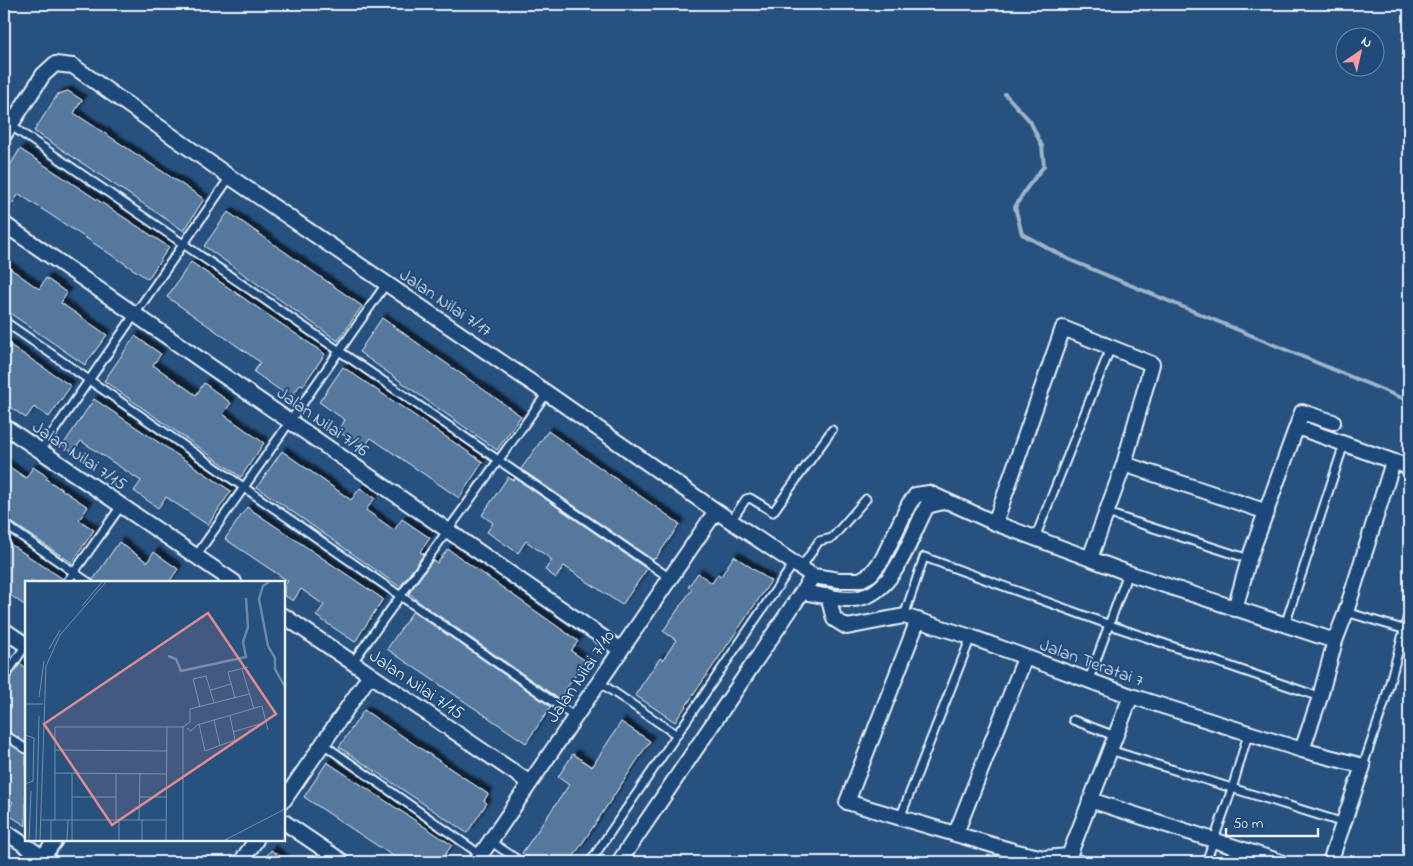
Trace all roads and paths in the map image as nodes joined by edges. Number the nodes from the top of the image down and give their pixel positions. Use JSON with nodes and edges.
{"nodes":[{"id":1,"x":7,"y":130,"type":"edge"},
{"id":2,"x":230,"y":177,"type":"junction"},
{"id":3,"x":4,"y":224,"type":"edge"},
{"id":4,"x":184,"y":244,"type":"junction"},
{"id":5,"x":386,"y":284,"type":"junction"},
{"id":6,"x":135,"y":314,"type":"junction"},
{"id":7,"x":4,"y":321,"type":"edge"},
{"id":8,"x":1111,"y":347,"type":"junction"},
{"id":9,"x":339,"y":351,"type":"junction"},
{"id":10,"x":89,"y":380,"type":"junction"},
{"id":11,"x":547,"y":393,"type":"junction"},
{"id":12,"x":290,"y":421,"type":"junction"},
{"id":13,"x":1333,"y":422,"type":"dead end"},
{"id":14,"x":4,"y":426,"type":"edge"},
{"id":15,"x":1297,"y":428,"type":"junction"},
{"id":16,"x":832,"y":430,"type":"dead end"},
{"id":17,"x":1344,"y":444,"type":"junction"},
{"id":18,"x":40,"y":451,"type":"junction"},
{"id":19,"x":499,"y":460,"type":"junction"},
{"id":20,"x":1392,"y":462,"type":"junction"},
{"id":21,"x":1124,"y":464,"type":"junction"},
{"id":22,"x":1409,"y":467,"type":"edge"},
{"id":23,"x":244,"y":487,"type":"junction"},
{"id":24,"x":866,"y":499,"type":"dead end"},
{"id":25,"x":947,"y":501,"type":"junction"},
{"id":26,"x":121,"y":506,"type":"junction"},
{"id":27,"x":716,"y":511,"type":"junction"},
{"id":28,"x":1107,"y":512,"type":"junction"},
{"id":29,"x":1266,"y":512,"type":"junction"},
{"id":30,"x":731,"y":521,"type":"junction"},
{"id":31,"x":995,"y":523,"type":"junction"},
{"id":32,"x":4,"y":524,"type":"edge"},
{"id":33,"x":448,"y":531,"type":"junction"},
{"id":34,"x":1035,"y":538,"type":"junction"},
{"id":35,"x":196,"y":556,"type":"junction"},
{"id":36,"x":1090,"y":558,"type":"junction"},
{"id":37,"x":1249,"y":559,"type":"junction"},
{"id":38,"x":798,"y":565,"type":"junction"},
{"id":39,"x":74,"y":572,"type":"junction"},
{"id":40,"x":1128,"y":572,"type":"junction"},
{"id":41,"x":813,"y":576,"type":"junction"},
{"id":42,"x":670,"y":578,"type":"junction"},
{"id":43,"x":68,"y":581,"type":"edge"},
{"id":44,"x":87,"y":581,"type":"edge"},
{"id":45,"x":230,"y":581,"type":"edge"},
{"id":46,"x":802,"y":592,"type":"junction"},
{"id":47,"x":401,"y":596,"type":"junction"},
{"id":48,"x":828,"y":596,"type":"junction"},
{"id":49,"x":1236,"y":609,"type":"junction"},
{"id":50,"x":1346,"y":612,"type":"junction"},
{"id":51,"x":1409,"y":612,"type":"edge"},
{"id":52,"x":904,"y":616,"type":"junction"},
{"id":53,"x":285,"y":617,"type":"edge"},
{"id":54,"x":918,"y":620,"type":"junction"},
{"id":55,"x":1110,"y":625,"type":"junction"},
{"id":56,"x":1285,"y":625,"type":"junction"},
{"id":57,"x":1403,"y":629,"type":"junction"},
{"id":58,"x":4,"y":630,"type":"edge"},
{"id":59,"x":971,"y":637,"type":"junction"},
{"id":60,"x":1335,"y":641,"type":"junction"},
{"id":61,"x":25,"y":644,"type":"edge"},
{"id":62,"x":25,"y":646,"type":"edge"},
{"id":63,"x":621,"y":650,"type":"junction"},
{"id":64,"x":1025,"y":658,"type":"junction"},
{"id":65,"x":352,"y":663,"type":"junction"},
{"id":66,"x":370,"y":675,"type":"junction"},
{"id":67,"x":4,"y":678,"type":"edge"},
{"id":68,"x":599,"y":682,"type":"junction"},
{"id":69,"x":1088,"y":682,"type":"junction"},
{"id":70,"x":1131,"y":696,"type":"junction"},
{"id":71,"x":1320,"y":697,"type":"junction"},
{"id":72,"x":575,"y":717,"type":"junction"},
{"id":73,"x":1073,"y":720,"type":"dead end"},
{"id":74,"x":4,"y":734,"type":"edge"},
{"id":75,"x":1248,"y":734,"type":"junction"},
{"id":76,"x":677,"y":735,"type":"junction"},
{"id":77,"x":1115,"y":736,"type":"junction"},
{"id":78,"x":323,"y":744,"type":"junction"},
{"id":79,"x":25,"y":748,"type":"edge"},
{"id":80,"x":1110,"y":750,"type":"junction"},
{"id":81,"x":1302,"y":750,"type":"junction"},
{"id":82,"x":1363,"y":766,"type":"junction"},
{"id":83,"x":530,"y":783,"type":"junction"},
{"id":84,"x":1232,"y":789,"type":"junction"},
{"id":85,"x":285,"y":799,"type":"edge"},
{"id":86,"x":1090,"y":800,"type":"junction"},
{"id":87,"x":900,"y":818,"type":"junction"},
{"id":88,"x":285,"y":823,"type":"edge"},
{"id":89,"x":1344,"y":823,"type":"junction"},
{"id":90,"x":4,"y":831,"type":"edge"},
{"id":91,"x":956,"y":833,"type":"junction"},
{"id":92,"x":1214,"y":840,"type":"junction"},
{"id":93,"x":55,"y":841,"type":"edge"},
{"id":94,"x":255,"y":841,"type":"edge"},
{"id":95,"x":490,"y":842,"type":"junction"},
{"id":96,"x":1068,"y":856,"type":"junction"},
{"id":97,"x":478,"y":859,"type":"edge"},
{"id":98,"x":46,"y":860,"type":"edge"},
{"id":99,"x":241,"y":862,"type":"edge"},
{"id":100,"x":343,"y":862,"type":"edge"},
{"id":101,"x":521,"y":862,"type":"edge"},
{"id":102,"x":590,"y":862,"type":"edge"},
{"id":103,"x":619,"y":862,"type":"edge"},
{"id":104,"x":1088,"y":862,"type":"edge"},
{"id":105,"x":1206,"y":862,"type":"edge"},
{"id":106,"x":1281,"y":862,"type":"edge"},
{"id":107,"x":1330,"y":862,"type":"edge"}],
"edges":[{"from":1,"to":2,"type":"street","name":"Jalan Nilai 7/17"},
{"from":1,"to":4,"type":"lane"},
{"from":2,"to":4,"type":"lane"},
{"from":2,"to":5,"type":"street","name":"Jalan Nilai 7/17"},
{"from":3,"to":6,"type":"street","name":"Jalan Nilai 7/16"},
{"from":4,"to":6,"type":"lane"},
{"from":4,"to":9,"type":"lane"},
{"from":5,"to":9,"type":"lane"},
{"from":5,"to":11,"type":"street","name":"Jalan Nilai 7/17"},
{"from":6,"to":10,"type":"lane"},
{"from":6,"to":12,"type":"street","name":"Jalan Nilai 7/16"},
{"from":7,"to":10,"type":"lane"},
{"from":8,"to":21,"type":"street"},
{"from":8,"to":31,"type":"street"},
{"from":8,"to":34,"type":"lane"},
{"from":9,"to":12,"type":"lane"},
{"from":9,"to":19,"type":"lane"},
{"from":10,"to":18,"type":"lane"},
{"from":10,"to":23,"type":"lane"},
{"from":11,"to":19,"type":"lane"},
{"from":11,"to":27,"type":"street","name":"Jalan Nilai 7/17"},
{"from":12,"to":23,"type":"lane"},
{"from":12,"to":33,"type":"street","name":"Jalan Nilai 7/16"},
{"from":13,"to":15,"type":"street"},
{"from":14,"to":18,"type":"street","name":"Jalan Nilai 7/15"},
{"from":15,"to":17,"type":"street"},
{"from":15,"to":29,"type":"street"},
{"from":16,"to":30,"type":"lane"},
{"from":17,"to":20,"type":"street"},
{"from":17,"to":56,"type":"lane"},
{"from":18,"to":26,"type":"street","name":"Jalan Nilai 7/15"},
{"from":19,"to":33,"type":"lane"},
{"from":19,"to":42,"type":"lane"},
{"from":20,"to":22,"type":"street"},
{"from":20,"to":50,"type":"street"},
{"from":21,"to":28,"type":"street"},
{"from":21,"to":29,"type":"street"},
{"from":23,"to":35,"type":"lane"},
{"from":23,"to":47,"type":"lane"},
{"from":24,"to":38,"type":"lane"},
{"from":25,"to":31,"type":"street"},
{"from":25,"to":41,"type":"street"},
{"from":25,"to":48,"type":"street"},
{"from":26,"to":35,"type":"street","name":"Jalan Nilai 7/15"},
{"from":26,"to":39,"type":"lane"},
{"from":27,"to":30,"type":"street","name":"Jalan Nilai 7/17"},
{"from":27,"to":42,"type":"street","name":"Jalan Nilai 7/10"},
{"from":28,"to":36,"type":"street"},
{"from":28,"to":37,"type":"lane"},
{"from":29,"to":37,"type":"street"},
{"from":30,"to":38,"type":"street","name":"Jalan Nilai 7/17"},
{"from":31,"to":34,"type":"street"},
{"from":32,"to":39,"type":"lane"},
{"from":33,"to":47,"type":"lane"},
{"from":33,"to":63,"type":"street","name":"Jalan Nilai 7/16"},
{"from":34,"to":36,"type":"street"},
{"from":35,"to":45,"type":"street","name":"Jalan Nilai 7/15"},
{"from":36,"to":40,"type":"street"},
{"from":37,"to":49,"type":"street"},
{"from":38,"to":41,"type":"street","name":"Jalan Nilai 7/17"},
{"from":38,"to":76,"type":"lane"},
{"from":39,"to":43,"type":"lane"},
{"from":39,"to":44,"type":"lane"},
{"from":40,"to":49,"type":"street"},
{"from":40,"to":55,"type":"lane"},
{"from":41,"to":46,"type":"street"},
{"from":42,"to":63,"type":"street","name":"Jalan Nilai 7/10"},
{"from":46,"to":48,"type":"street"},
{"from":46,"to":103,"type":"street"},
{"from":47,"to":65,"type":"lane"},
{"from":47,"to":72,"type":"lane"},
{"from":48,"to":52,"type":"street","name":"Jalan Teratai 7"},
{"from":49,"to":56,"type":"street"},
{"from":50,"to":57,"type":"lane"},
{"from":50,"to":60,"type":"street"},
{"from":51,"to":57,"type":"lane"},
{"from":52,"to":54,"type":"street","name":"Jalan Teratai 7"},
{"from":52,"to":55,"type":"lane"},
{"from":53,"to":65,"type":"street","name":"Jalan Nilai 7/15"},
{"from":54,"to":59,"type":"street","name":"Jalan Teratai 7"},
{"from":54,"to":87,"type":"street"},
{"from":55,"to":69,"type":"lane"},
{"from":55,"to":71,"type":"lane"},
{"from":56,"to":60,"type":"street"},
{"from":57,"to":82,"type":"lane"},
{"from":58,"to":61,"type":"street"},
{"from":59,"to":64,"type":"street","name":"Jalan Teratai 7"},
{"from":59,"to":87,"type":"lane"},
{"from":60,"to":71,"type":"street"},
{"from":62,"to":67,"type":"lane"},
{"from":63,"to":68,"type":"street","name":"Jalan Nilai 7/10"},
{"from":64,"to":69,"type":"street","name":"Jalan Teratai 7"},
{"from":64,"to":91,"type":"street"},
{"from":65,"to":66,"type":"street","name":"Jalan Nilai 7/15"},
{"from":66,"to":78,"type":"street"},
{"from":66,"to":83,"type":"street","name":"Jalan Nilai 7/15"},
{"from":68,"to":72,"type":"street","name":"Jalan Nilai 7/10"},
{"from":68,"to":76,"type":"lane"},
{"from":69,"to":70,"type":"street","name":"Jalan Teratai 7"},
{"from":70,"to":75,"type":"street","name":"Jalan Teratai 7"},
{"from":70,"to":77,"type":"street"},
{"from":71,"to":81,"type":"street"},
{"from":72,"to":83,"type":"street","name":"Jalan Nilai 7/10"},
{"from":73,"to":77,"type":"lane"},
{"from":74,"to":79,"type":"lane"},
{"from":75,"to":81,"type":"street","name":"Jalan Teratai 7"},
{"from":75,"to":84,"type":"lane"},
{"from":76,"to":102,"type":"lane"},
{"from":77,"to":80,"type":"street"},
{"from":78,"to":85,"type":"street"},
{"from":78,"to":97,"type":"lane"},
{"from":80,"to":84,"type":"lane"},
{"from":80,"to":86,"type":"street"},
{"from":81,"to":82,"type":"street","name":"Jalan Teratai 7"},
{"from":82,"to":89,"type":"street"},
{"from":83,"to":95,"type":"street","name":"Jalan Nilai 7/10"},
{"from":84,"to":89,"type":"lane"},
{"from":84,"to":92,"type":"lane"},
{"from":86,"to":92,"type":"street"},
{"from":86,"to":96,"type":"street"},
{"from":87,"to":91,"type":"street"},
{"from":88,"to":100,"type":"street"},
{"from":89,"to":107,"type":"street"},
{"from":90,"to":98,"type":"street"},
{"from":91,"to":96,"type":"street"},
{"from":92,"to":105,"type":"lane"},
{"from":92,"to":106,"type":"street"},
{"from":93,"to":98,"type":"street"},
{"from":94,"to":99,"type":"street"},
{"from":95,"to":97,"type":"street","name":"Jalan Nilai 7/10"},
{"from":95,"to":101,"type":"lane"},
{"from":96,"to":104,"type":"lane"}]}
